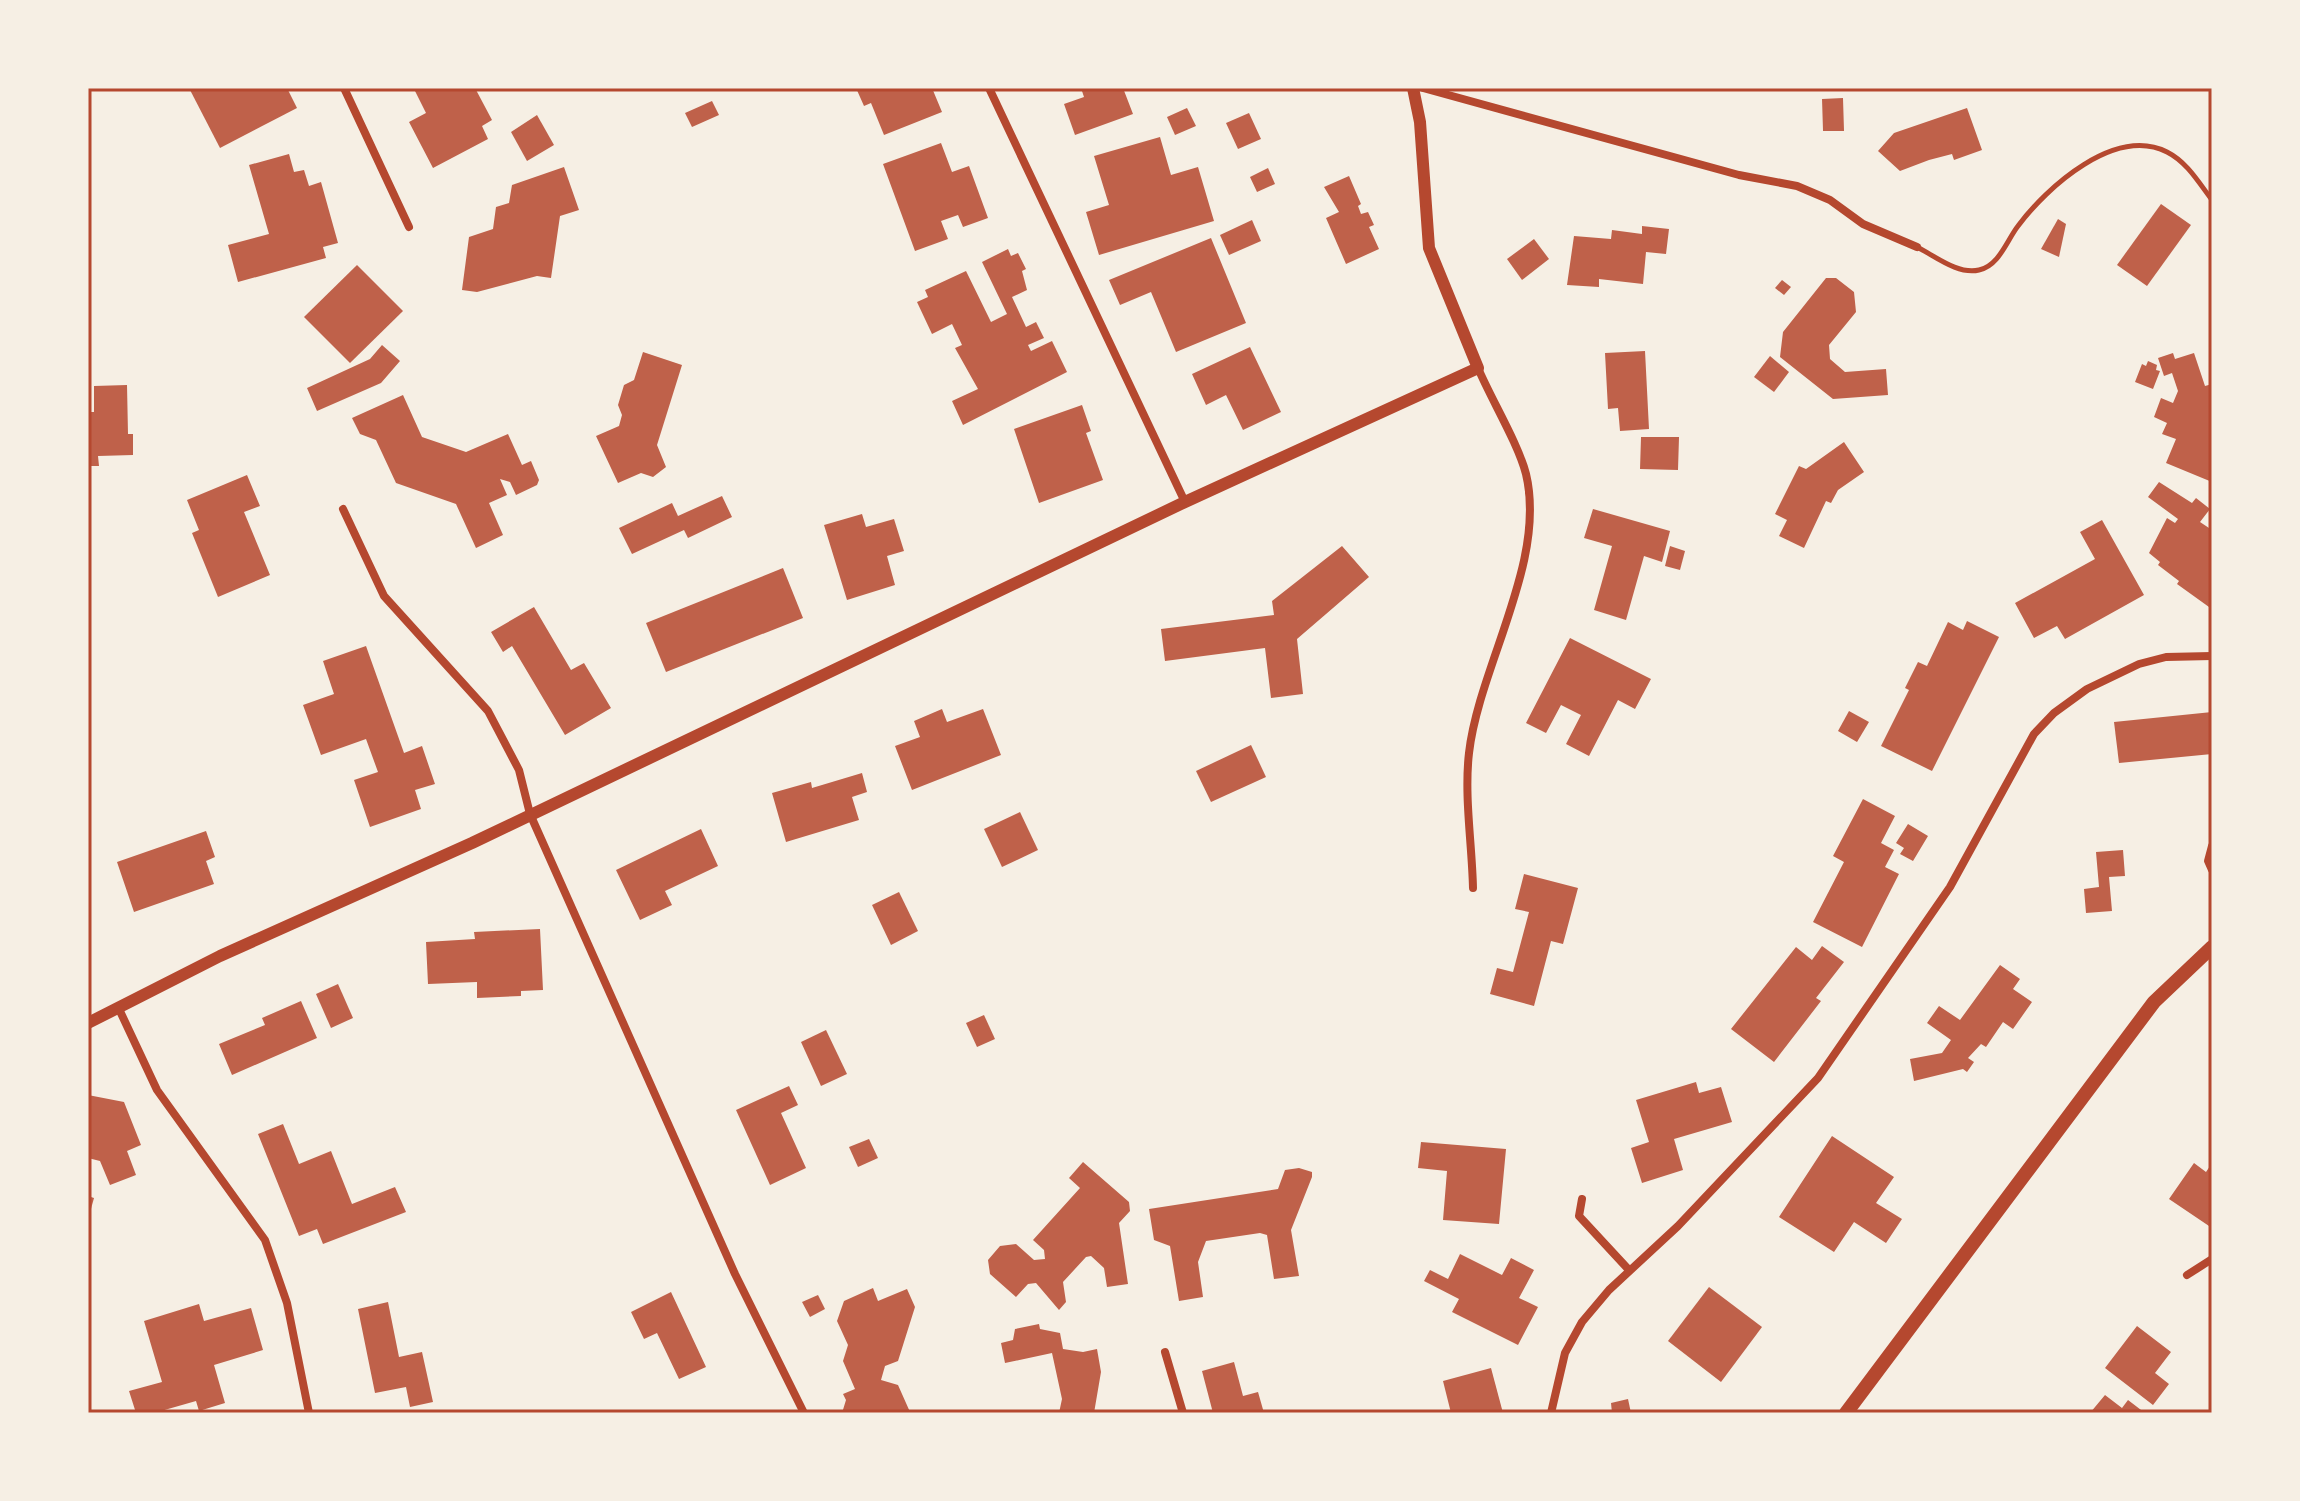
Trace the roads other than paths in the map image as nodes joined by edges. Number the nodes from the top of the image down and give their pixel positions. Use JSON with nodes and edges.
{"nodes":[{"id":1,"x":344,"y":88,"type":"edge"},
{"id":2,"x":989,"y":88,"type":"edge"},
{"id":3,"x":1413,"y":88,"type":"edge"},
{"id":4,"x":1423,"y":88,"type":"edge"},
{"id":5,"x":2212,"y":200,"type":"edge"},
{"id":6,"x":409,"y":227,"type":"dead end"},
{"id":7,"x":1917,"y":247,"type":"joint"},
{"id":8,"x":1478,"y":368,"type":"junction"},
{"id":9,"x":1185,"y":502,"type":"junction"},
{"id":10,"x":343,"y":509,"type":"dead end"},
{"id":11,"x":2212,"y":656,"type":"edge"},
{"id":12,"x":530,"y":814,"type":"junction"},
{"id":13,"x":2212,"y":846,"type":"edge"},
{"id":14,"x":2212,"y":870,"type":"edge"},
{"id":15,"x":1473,"y":888,"type":"dead end"},
{"id":16,"x":2212,"y":947,"type":"edge"},
{"id":17,"x":119,"y":1009,"type":"junction"},
{"id":18,"x":88,"y":1023,"type":"edge"},
{"id":19,"x":1582,"y":1199,"type":"dead end"},
{"id":20,"x":2212,"y":1259,"type":"edge"},
{"id":21,"x":1629,"y":1270,"type":"junction"},
{"id":22,"x":2187,"y":1275,"type":"dead end"},
{"id":23,"x":1165,"y":1352,"type":"dead end"},
{"id":24,"x":309,"y":1413,"type":"edge"},
{"id":25,"x":804,"y":1413,"type":"edge"},
{"id":26,"x":1183,"y":1413,"type":"edge"},
{"id":27,"x":1551,"y":1413,"type":"edge"},
{"id":28,"x":1846,"y":1413,"type":"edge"}],
"edges":[{"from":1,"to":6,"type":"street"},
{"from":2,"to":9,"type":"street"},
{"from":3,"to":8,"type":"street"},
{"from":4,"to":7,"type":"street"},
{"from":5,"to":7,"type":"lane"},
{"from":8,"to":9,"type":"street"},
{"from":8,"to":15,"type":"street"},
{"from":9,"to":12,"type":"street"},
{"from":10,"to":12,"type":"street"},
{"from":11,"to":21,"type":"street"},
{"from":12,"to":17,"type":"street"},
{"from":12,"to":25,"type":"street"},
{"from":13,"to":14,"type":"street"},
{"from":16,"to":28,"type":"main road"},
{"from":17,"to":18,"type":"street"},
{"from":17,"to":24,"type":"street"},
{"from":19,"to":21,"type":"street"},
{"from":20,"to":22,"type":"street"},
{"from":21,"to":27,"type":"street"},
{"from":23,"to":26,"type":"street"}]}
